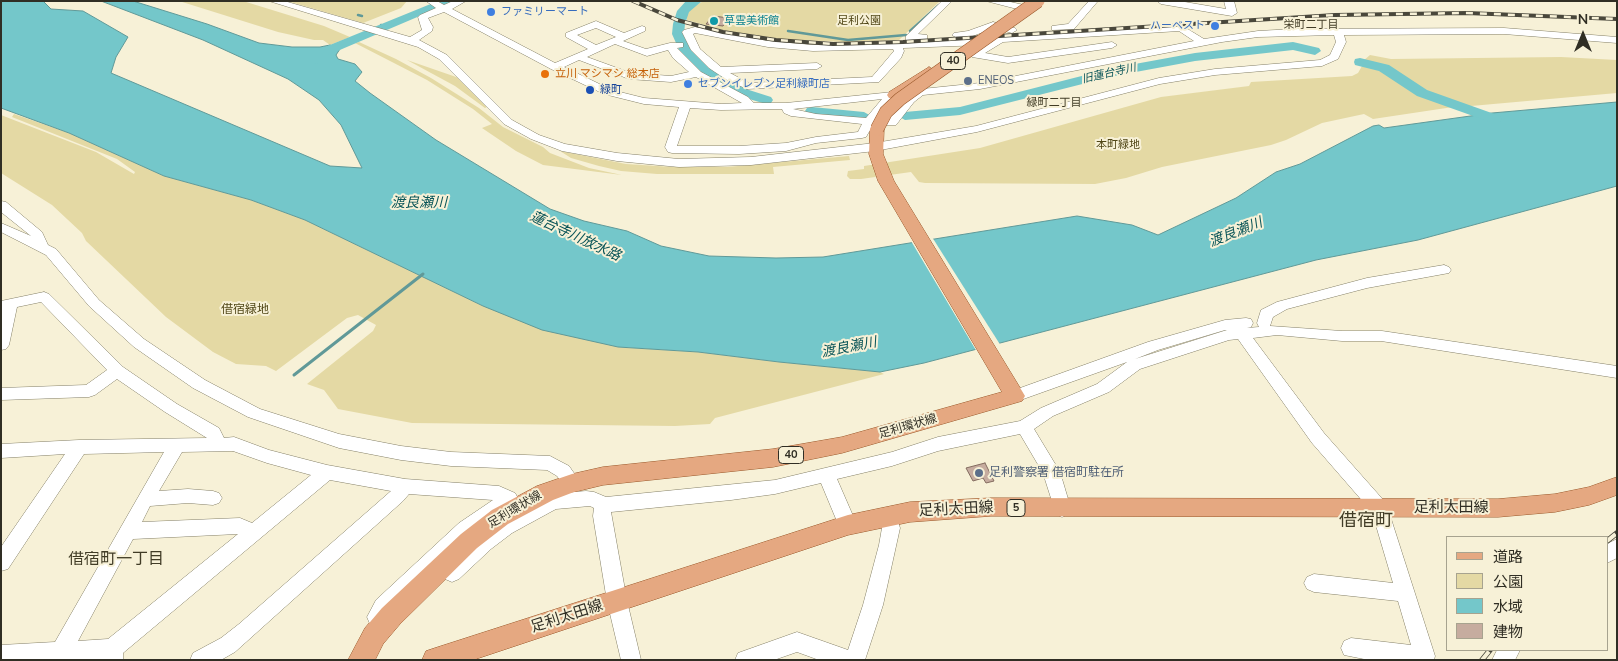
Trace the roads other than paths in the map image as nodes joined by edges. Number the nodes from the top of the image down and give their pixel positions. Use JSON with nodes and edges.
{"nodes":[{"id":1,"x":273,"y":1,"type":"edge"},
{"id":2,"x":462,"y":1,"type":"edge"},
{"id":3,"x":948,"y":1,"type":"edge"},
{"id":4,"x":990,"y":1,"type":"edge"},
{"id":5,"x":1038,"y":1,"type":"edge"},
{"id":6,"x":1094,"y":1,"type":"edge"},
{"id":7,"x":1161,"y":1,"type":"edge"},
{"id":8,"x":1229,"y":1,"type":"edge"},
{"id":9,"x":437,"y":5,"type":"edge"},
{"id":10,"x":1021,"y":7,"type":"dead end"},
{"id":11,"x":1007,"y":23,"type":"junction"},
{"id":12,"x":642,"y":29,"type":"dead end"},
{"id":13,"x":1336,"y":32,"type":"junction"},
{"id":14,"x":1099,"y":34,"type":"junction"},
{"id":15,"x":619,"y":39,"type":"junction"},
{"id":16,"x":411,"y":40,"type":"junction"},
{"id":17,"x":1617,"y":40,"type":"edge"},
{"id":18,"x":994,"y":42,"type":"junction"},
{"id":19,"x":689,"y":43,"type":"junction"},
{"id":20,"x":1203,"y":43,"type":"junction"},
{"id":21,"x":1112,"y":45,"type":"junction"},
{"id":22,"x":672,"y":46,"type":"junction"},
{"id":23,"x":897,"y":46,"type":"junction"},
{"id":24,"x":813,"y":48,"type":"junction"},
{"id":25,"x":596,"y":49,"type":"junction"},
{"id":26,"x":749,"y":55,"type":"junction"},
{"id":27,"x":579,"y":57,"type":"junction"},
{"id":28,"x":1127,"y":58,"type":"junction"},
{"id":29,"x":817,"y":66,"type":"junction"},
{"id":30,"x":555,"y":67,"type":"junction"},
{"id":31,"x":719,"y":70,"type":"junction"},
{"id":32,"x":697,"y":74,"type":"junction"},
{"id":33,"x":820,"y":84,"type":"junction"},
{"id":34,"x":919,"y":93,"type":"junction"},
{"id":35,"x":894,"y":95,"type":"junction"},
{"id":36,"x":824,"y":102,"type":"junction"},
{"id":37,"x":681,"y":104,"type":"junction"},
{"id":38,"x":786,"y":106,"type":"junction"},
{"id":39,"x":750,"y":107,"type":"junction"},
{"id":40,"x":872,"y":126,"type":"junction"},
{"id":41,"x":875,"y":151,"type":"junction"},
{"id":42,"x":659,"y":162,"type":"junction"},
{"id":43,"x":1,"y":205,"type":"edge"},
{"id":44,"x":1,"y":227,"type":"edge"},
{"id":45,"x":42,"y":247,"type":"junction"},
{"id":46,"x":1444,"y":270,"type":"dead end"},
{"id":47,"x":6,"y":305,"type":"edge"},
{"id":48,"x":1264,"y":323,"type":"junction"},
{"id":49,"x":1241,"y":333,"type":"junction"},
{"id":50,"x":1382,"y":336,"type":"junction"},
{"id":51,"x":1,"y":346,"type":"edge"},
{"id":52,"x":118,"y":371,"type":"junction"},
{"id":53,"x":1617,"y":372,"type":"edge"},
{"id":54,"x":1010,"y":388,"type":"junction"},
{"id":55,"x":1,"y":394,"type":"edge"},
{"id":56,"x":1024,"y":427,"type":"junction"},
{"id":57,"x":178,"y":444,"type":"junction"},
{"id":58,"x":219,"y":444,"type":"junction"},
{"id":59,"x":79,"y":447,"type":"junction"},
{"id":60,"x":1,"y":451,"type":"edge"},
{"id":61,"x":327,"y":472,"type":"junction"},
{"id":62,"x":827,"y":476,"type":"junction"},
{"id":63,"x":572,"y":483,"type":"junction"},
{"id":64,"x":405,"y":486,"type":"junction"},
{"id":65,"x":1617,"y":486,"type":"edge"},
{"id":66,"x":146,"y":498,"type":"junction"},
{"id":67,"x":213,"y":498,"type":"dead end"},
{"id":68,"x":603,"y":505,"type":"junction"},
{"id":69,"x":1062,"y":508,"type":"junction"},
{"id":70,"x":1380,"y":508,"type":"junction"},
{"id":71,"x":889,"y":516,"type":"junction"},
{"id":72,"x":848,"y":525,"type":"junction"},
{"id":73,"x":128,"y":531,"type":"junction"},
{"id":74,"x":256,"y":532,"type":"junction"},
{"id":75,"x":1,"y":563,"type":"edge"},
{"id":76,"x":1314,"y":583,"type":"dead end"},
{"id":77,"x":1405,"y":593,"type":"junction"},
{"id":78,"x":617,"y":601,"type":"junction"},
{"id":79,"x":381,"y":628,"type":"junction"},
{"id":80,"x":1351,"y":648,"type":"dead end"},
{"id":81,"x":61,"y":652,"type":"junction"},
{"id":82,"x":113,"y":654,"type":"edge"},
{"id":83,"x":1,"y":655,"type":"edge"},
{"id":84,"x":200,"y":660,"type":"edge"},
{"id":85,"x":361,"y":660,"type":"edge"},
{"id":86,"x":435,"y":660,"type":"edge"},
{"id":87,"x":631,"y":660,"type":"edge"},
{"id":88,"x":746,"y":660,"type":"edge"},
{"id":89,"x":847,"y":660,"type":"edge"},
{"id":90,"x":855,"y":660,"type":"edge"}],
"edges":[{"from":1,"to":16,"type":"street"},
{"from":2,"to":9,"type":"street"},
{"from":3,"to":6,"type":"street"},
{"from":4,"to":10,"type":"street"},
{"from":5,"to":11,"type":"main road","number":"40","bridge":true},
{"from":7,"to":8,"type":"street"},
{"from":9,"to":16,"type":"street"},
{"from":9,"to":30,"type":"street"},
{"from":11,"to":34,"type":"main road"},
{"from":11,"to":35,"type":"main road","bridge":true},
{"from":11,"to":40,"type":"main road","number":"40","bridge":true},
{"from":12,"to":15,"type":"street"},
{"from":13,"to":17,"type":"street"},
{"from":13,"to":20,"type":"street"},
{"from":13,"to":41,"type":"street"},
{"from":14,"to":18,"type":"street"},
{"from":14,"to":20,"type":"street"},
{"from":14,"to":21,"type":"street"},
{"from":15,"to":22,"type":"street"},
{"from":15,"to":25,"type":"street"},
{"from":15,"to":25,"type":"street"},
{"from":16,"to":42,"type":"street"},
{"from":18,"to":21,"type":"street"},
{"from":18,"to":23,"type":"street"},
{"from":19,"to":22,"type":"street"},
{"from":19,"to":26,"type":"street"},
{"from":19,"to":31,"type":"street"},
{"from":20,"to":28,"type":"street"},
{"from":21,"to":28,"type":"street"},
{"from":22,"to":32,"type":"street"},
{"from":23,"to":24,"type":"street"},
{"from":23,"to":33,"type":"street"},
{"from":24,"to":26,"type":"street"},
{"from":24,"to":29,"type":"street"},
{"from":25,"to":27,"type":"street"},
{"from":26,"to":29,"type":"street"},
{"from":26,"to":31,"type":"street"},
{"from":27,"to":30,"type":"street"},
{"from":27,"to":32,"type":"street"},
{"from":28,"to":34,"type":"street"},
{"from":29,"to":33,"type":"street"},
{"from":30,"to":37,"type":"street"},
{"from":31,"to":33,"type":"street"},
{"from":32,"to":39,"type":"street"},
{"from":33,"to":36,"type":"street"},
{"from":34,"to":35,"type":"street"},
{"from":34,"to":40,"type":"street"},
{"from":35,"to":36,"type":"street"},
{"from":35,"to":40,"type":"street"},
{"from":36,"to":38,"type":"street"},
{"from":37,"to":39,"type":"street"},
{"from":37,"to":40,"type":"street"},
{"from":37,"to":42,"type":"street"},
{"from":38,"to":39,"type":"street"},
{"from":38,"to":40,"type":"street"},
{"from":40,"to":41,"type":"main road","number":"40"},
{"from":41,"to":42,"type":"street"},
{"from":41,"to":54,"type":"main road","number":"40"},
{"from":43,"to":45,"type":"street"},
{"from":44,"to":45,"type":"street"},
{"from":45,"to":63,"type":"street"},
{"from":46,"to":48,"type":"street"},
{"from":47,"to":51,"type":"street"},
{"from":47,"to":52,"type":"street"},
{"from":48,"to":50,"type":"street"},
{"from":48,"to":54,"type":"street"},
{"from":49,"to":50,"type":"street"},
{"from":49,"to":56,"type":"street"},
{"from":49,"to":70,"type":"street"},
{"from":50,"to":53,"type":"street"},
{"from":52,"to":55,"type":"street"},
{"from":52,"to":58,"type":"street"},
{"from":54,"to":63,"type":"main road","name":"足利環状線","number":"40"},
{"from":56,"to":62,"type":"street"},
{"from":56,"to":69,"type":"street"},
{"from":57,"to":58,"type":"street"},
{"from":57,"to":59,"type":"street"},
{"from":57,"to":66,"type":"street"},
{"from":58,"to":61,"type":"street"},
{"from":59,"to":60,"type":"street"},
{"from":59,"to":75,"type":"street"},
{"from":61,"to":64,"type":"street"},
{"from":61,"to":74,"type":"street"},
{"from":62,"to":68,"type":"street"},
{"from":62,"to":72,"type":"street"},
{"from":63,"to":79,"type":"main road","name":"足利環状線","number":"40"},
{"from":64,"to":79,"type":"street"},
{"from":64,"to":84,"type":"street"},
{"from":65,"to":70,"type":"main road","name":"足利太田線","number":"5"},
{"from":66,"to":67,"type":"street"},
{"from":66,"to":73,"type":"street"},
{"from":68,"to":78,"type":"street"},
{"from":68,"to":79,"type":"street"},
{"from":69,"to":70,"type":"main road","name":"足利太田線","number":"5"},
{"from":69,"to":71,"type":"main road","name":"足利太田線","number":"5"},
{"from":70,"to":77,"type":"street"},
{"from":71,"to":72,"type":"main road","name":"足利太田線","number":"5"},
{"from":71,"to":90,"type":"street"},
{"from":72,"to":78,"type":"main road","name":"足利太田線","number":"5"},
{"from":73,"to":74,"type":"street"},
{"from":73,"to":81,"type":"street"},
{"from":74,"to":82,"type":"street"},
{"from":76,"to":77,"type":"street"},
{"from":77,"to":80,"type":"street"},
{"from":78,"to":86,"type":"main road","name":"足利太田線","number":"5"},
{"from":78,"to":87,"type":"street"},
{"from":79,"to":85,"type":"main road","name":"足利環状線","number":"40"},
{"from":81,"to":82,"type":"street"},
{"from":81,"to":83,"type":"street"},
{"from":88,"to":89,"type":"street"}]}
